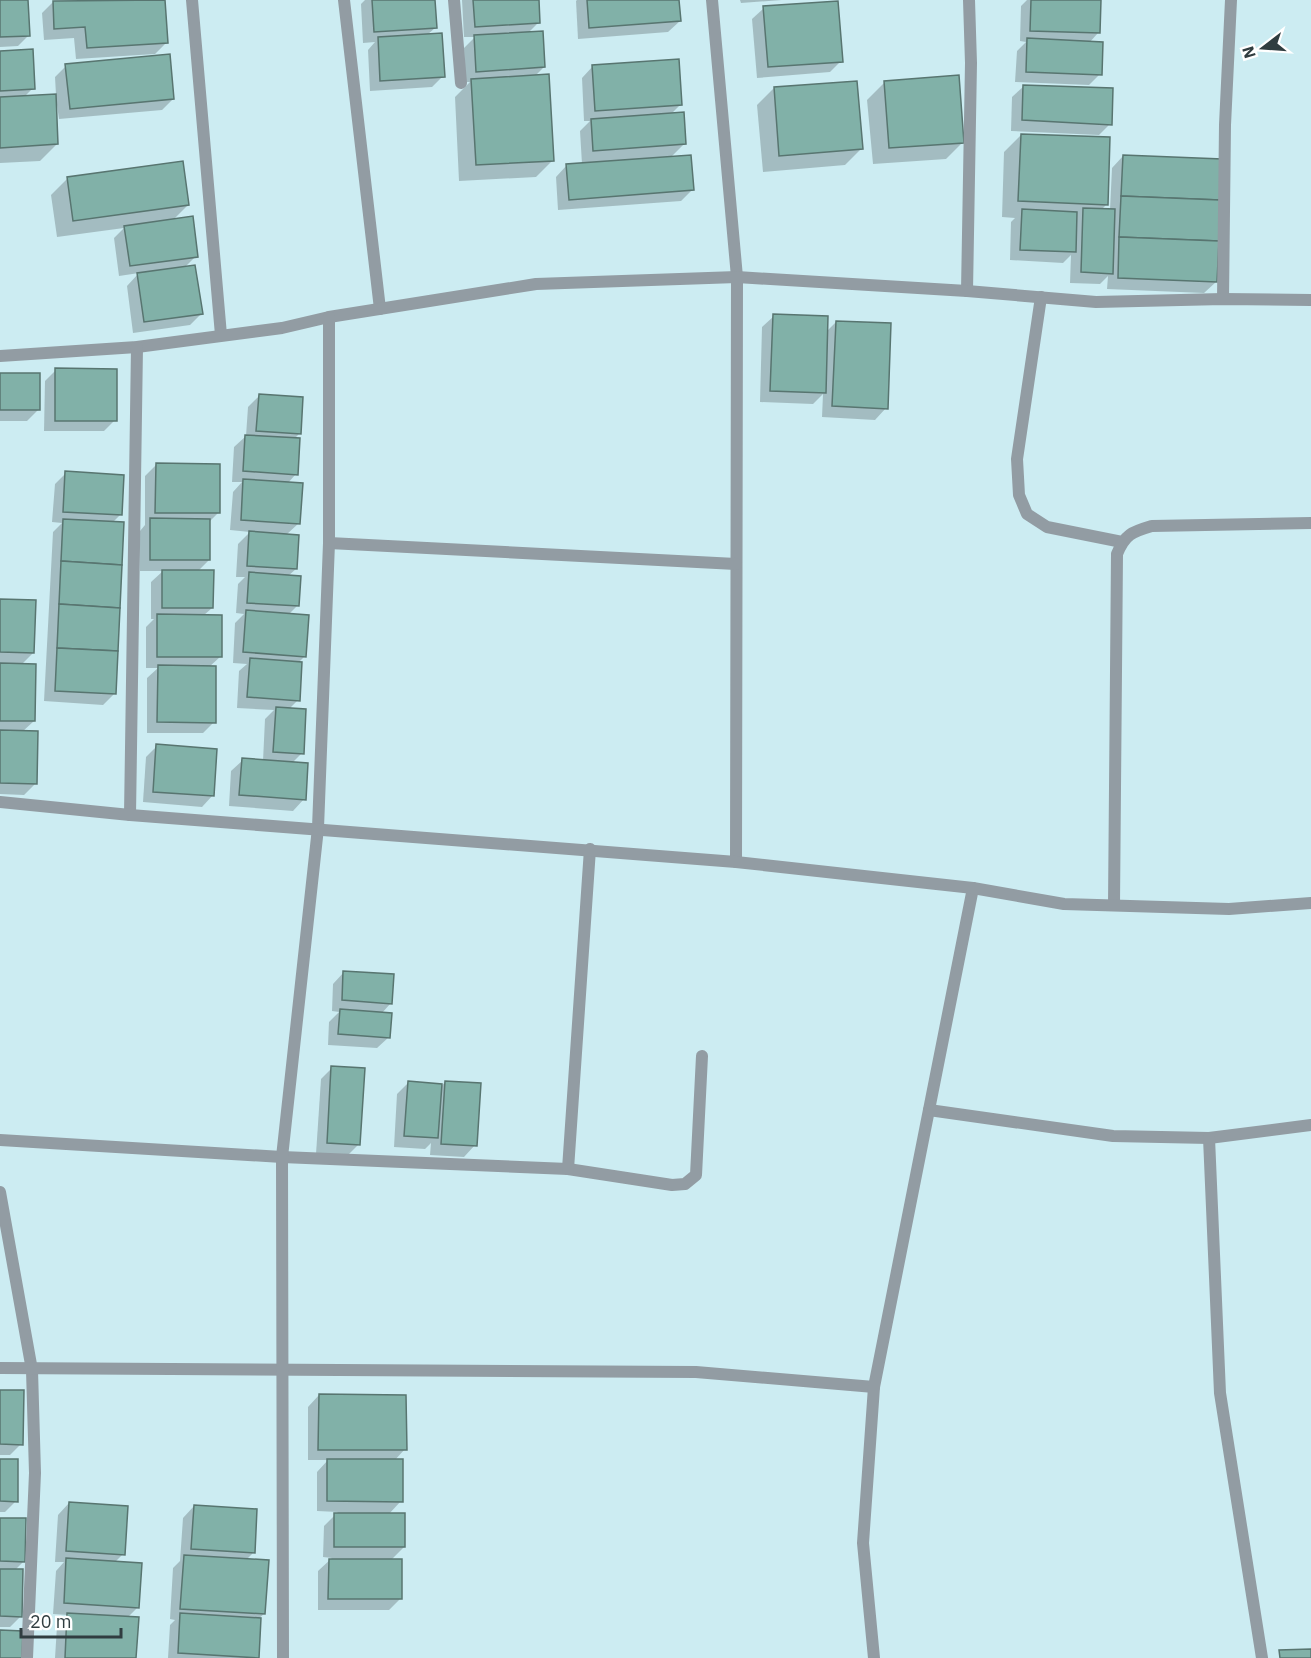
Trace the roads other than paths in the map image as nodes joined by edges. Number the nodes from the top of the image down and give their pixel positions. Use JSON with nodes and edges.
{"nodes":[{"id":1,"x":192,"y":0,"type":"edge"},
{"id":2,"x":344,"y":0,"type":"edge"},
{"id":3,"x":454,"y":0,"type":"edge"},
{"id":4,"x":712,"y":0,"type":"edge"},
{"id":5,"x":969,"y":0,"type":"edge"},
{"id":6,"x":1231,"y":0,"type":"edge"},
{"id":7,"x":461,"y":82,"type":"dead end"},
{"id":8,"x":737,"y":278,"type":"junction"},
{"id":9,"x":968,"y":291,"type":"junction"},
{"id":10,"x":1041,"y":297,"type":"junction"},
{"id":11,"x":1224,"y":299,"type":"junction"},
{"id":12,"x":1311,"y":300,"type":"edge"},
{"id":13,"x":380,"y":309,"type":"junction"},
{"id":14,"x":329,"y":317,"type":"junction"},
{"id":15,"x":221,"y":335,"type":"junction"},
{"id":16,"x":137,"y":348,"type":"junction"},
{"id":17,"x":0,"y":356,"type":"edge"},
{"id":18,"x":1311,"y":523,"type":"edge"},
{"id":19,"x":1122,"y":542,"type":"junction"},
{"id":20,"x":329,"y":543,"type":"junction"},
{"id":21,"x":736,"y":564,"type":"junction"},
{"id":22,"x":0,"y":801,"type":"edge"},
{"id":23,"x":130,"y":815,"type":"junction"},
{"id":24,"x":318,"y":828,"type":"junction"},
{"id":25,"x":590,"y":849,"type":"junction"},
{"id":26,"x":736,"y":862,"type":"junction"},
{"id":27,"x":974,"y":888,"type":"junction"},
{"id":28,"x":1311,"y":903,"type":"edge"},
{"id":29,"x":1114,"y":905,"type":"junction"},
{"id":30,"x":702,"y":1056,"type":"dead end"},
{"id":31,"x":929,"y":1110,"type":"junction"},
{"id":32,"x":1311,"y":1125,"type":"edge"},
{"id":33,"x":1209,"y":1138,"type":"junction"},
{"id":34,"x":0,"y":1140,"type":"edge"},
{"id":35,"x":282,"y":1156,"type":"junction"},
{"id":36,"x":568,"y":1168,"type":"junction"},
{"id":37,"x":0,"y":1192,"type":"edge"},
{"id":38,"x":0,"y":1368,"type":"edge"},
{"id":39,"x":284,"y":1369,"type":"junction"},
{"id":40,"x":32,"y":1370,"type":"junction"},
{"id":41,"x":874,"y":1387,"type":"junction"},
{"id":42,"x":27,"y":1658,"type":"edge"},
{"id":43,"x":283,"y":1658,"type":"edge"},
{"id":44,"x":874,"y":1658,"type":"edge"},
{"id":45,"x":1262,"y":1658,"type":"edge"}],
"edges":[{"from":1,"to":15,"type":"street"},
{"from":2,"to":13,"type":"street"},
{"from":3,"to":7,"type":"street"},
{"from":4,"to":8,"type":"street"},
{"from":5,"to":9,"type":"street"},
{"from":6,"to":11,"type":"street"},
{"from":8,"to":9,"type":"street"},
{"from":8,"to":13,"type":"street"},
{"from":8,"to":21,"type":"street"},
{"from":9,"to":10,"type":"street"},
{"from":10,"to":11,"type":"street"},
{"from":10,"to":19,"type":"street"},
{"from":11,"to":12,"type":"street"},
{"from":13,"to":14,"type":"street"},
{"from":14,"to":15,"type":"street"},
{"from":14,"to":20,"type":"street"},
{"from":15,"to":16,"type":"street"},
{"from":16,"to":17,"type":"street"},
{"from":16,"to":23,"type":"street"},
{"from":18,"to":19,"type":"street"},
{"from":19,"to":29,"type":"street"},
{"from":20,"to":21,"type":"street"},
{"from":20,"to":24,"type":"street"},
{"from":21,"to":26,"type":"street"},
{"from":22,"to":23,"type":"street"},
{"from":23,"to":24,"type":"street"},
{"from":24,"to":25,"type":"street"},
{"from":24,"to":35,"type":"street"},
{"from":25,"to":26,"type":"street"},
{"from":25,"to":36,"type":"street"},
{"from":26,"to":27,"type":"street"},
{"from":27,"to":29,"type":"street"},
{"from":27,"to":31,"type":"street"},
{"from":28,"to":29,"type":"street"},
{"from":30,"to":36,"type":"street"},
{"from":31,"to":33,"type":"street"},
{"from":31,"to":41,"type":"street"},
{"from":32,"to":33,"type":"street"},
{"from":33,"to":45,"type":"street"},
{"from":34,"to":35,"type":"street"},
{"from":35,"to":36,"type":"street"},
{"from":35,"to":39,"type":"street"},
{"from":37,"to":40,"type":"street"},
{"from":38,"to":40,"type":"street"},
{"from":39,"to":40,"type":"street"},
{"from":39,"to":41,"type":"street"},
{"from":39,"to":43,"type":"street"},
{"from":40,"to":42,"type":"street"},
{"from":41,"to":44,"type":"street"}]}
